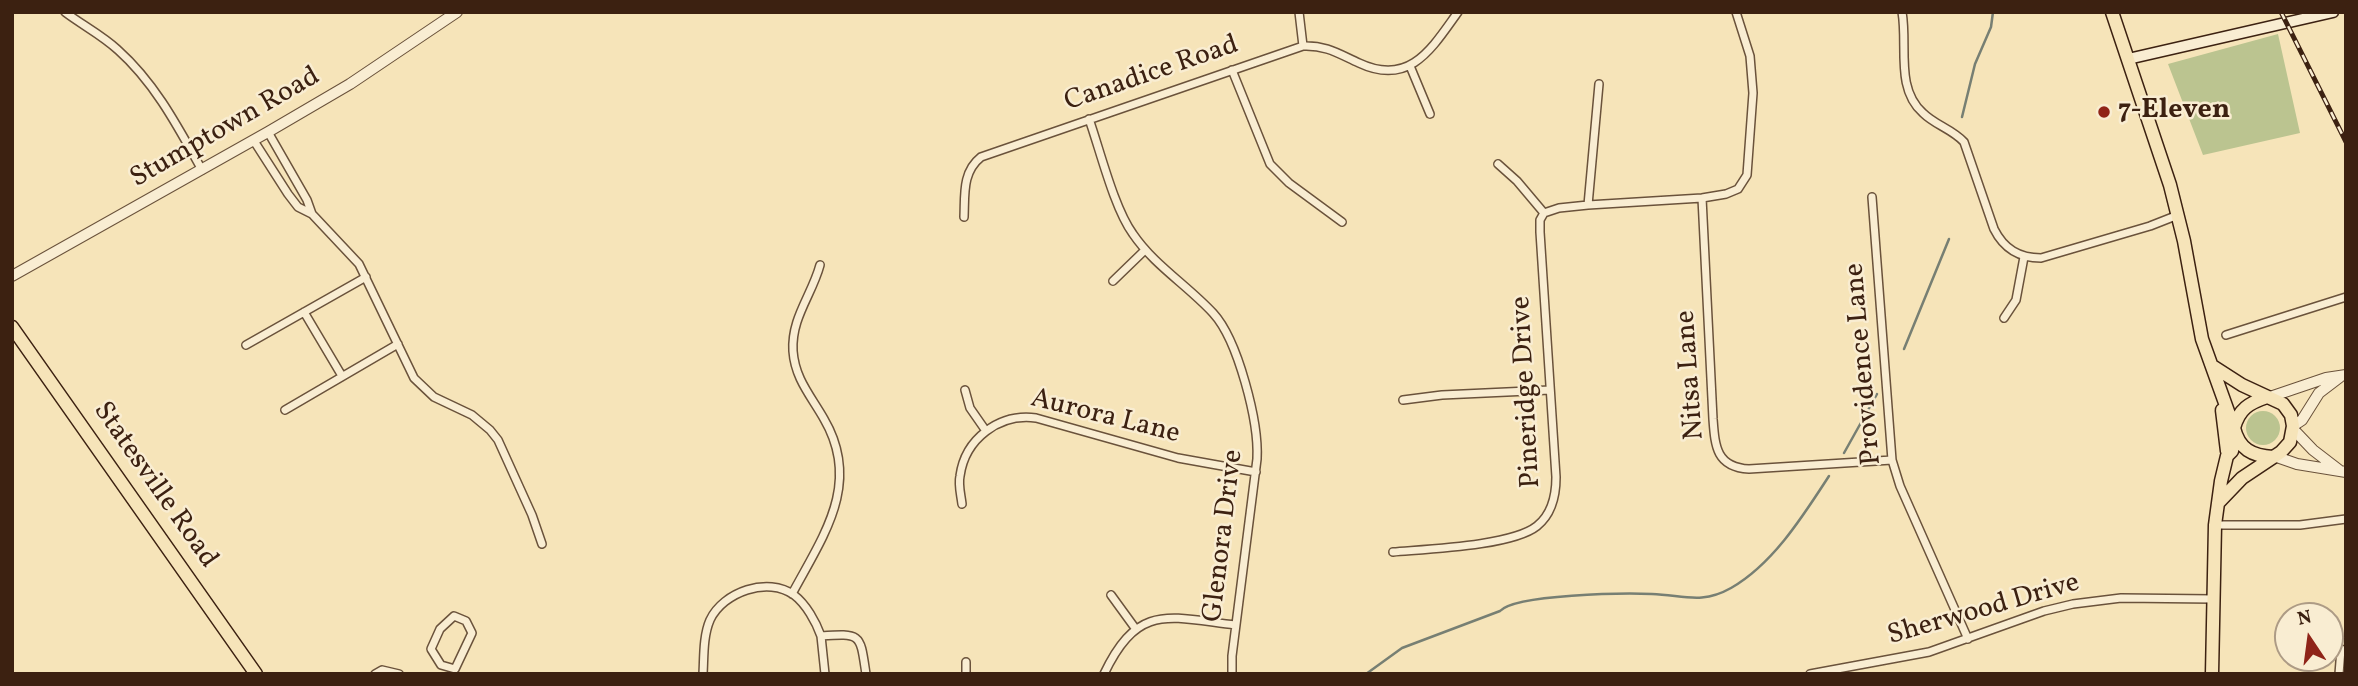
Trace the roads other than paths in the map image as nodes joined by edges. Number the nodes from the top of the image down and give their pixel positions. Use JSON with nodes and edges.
{"nodes":[{"id":1,"x":65,"y":12,"type":"edge"},
{"id":2,"x":457,"y":12,"type":"edge"},
{"id":3,"x":1299,"y":12,"type":"edge"},
{"id":4,"x":1458,"y":12,"type":"edge"},
{"id":5,"x":1736,"y":12,"type":"edge"},
{"id":6,"x":1902,"y":12,"type":"edge"},
{"id":7,"x":2112,"y":12,"type":"edge"},
{"id":8,"x":2333,"y":12,"type":"edge"},
{"id":9,"x":1303,"y":47,"type":"junction"},
{"id":10,"x":2128,"y":60,"type":"junction"},
{"id":11,"x":1410,"y":66,"type":"junction"},
{"id":12,"x":1232,"y":70,"type":"junction"},
{"id":13,"x":1599,"y":84,"type":"dead end"},
{"id":14,"x":1430,"y":114,"type":"dead end"},
{"id":15,"x":1089,"y":119,"type":"junction"},
{"id":16,"x":268,"y":132,"type":"junction"},
{"id":17,"x":254,"y":141,"type":"junction"},
{"id":18,"x":1498,"y":164,"type":"dead end"},
{"id":19,"x":202,"y":170,"type":"junction"},
{"id":20,"x":1872,"y":197,"type":"dead end"},
{"id":21,"x":1702,"y":198,"type":"junction"},
{"id":22,"x":1588,"y":205,"type":"junction"},
{"id":23,"x":1544,"y":213,"type":"junction"},
{"id":24,"x":312,"y":214,"type":"junction"},
{"id":25,"x":2178,"y":215,"type":"junction"},
{"id":26,"x":964,"y":216,"type":"dead end"},
{"id":27,"x":1342,"y":222,"type":"dead end"},
{"id":28,"x":1145,"y":250,"type":"junction"},
{"id":29,"x":2024,"y":257,"type":"junction"},
{"id":30,"x":820,"y":265,"type":"dead end"},
{"id":31,"x":12,"y":276,"type":"edge"},
{"id":32,"x":366,"y":277,"type":"junction"},
{"id":33,"x":1113,"y":281,"type":"dead end"},
{"id":34,"x":2346,"y":297,"type":"edge"},
{"id":35,"x":304,"y":312,"type":"junction"},
{"id":36,"x":2004,"y":318,"type":"dead end"},
{"id":37,"x":12,"y":327,"type":"edge"},
{"id":38,"x":2226,"y":335,"type":"dead end"},
{"id":39,"x":398,"y":344,"type":"junction"},
{"id":40,"x":246,"y":345,"type":"dead end"},
{"id":41,"x":2214,"y":367,"type":"junction"},
{"id":42,"x":342,"y":376,"type":"junction"},
{"id":43,"x":2344,"y":376,"type":"edge"},
{"id":44,"x":965,"y":390,"type":"dead end"},
{"id":45,"x":1550,"y":390,"type":"junction"},
{"id":46,"x":2221,"y":396,"type":"junction"},
{"id":47,"x":2269,"y":397,"type":"junction"},
{"id":48,"x":1403,"y":400,"type":"dead end"},
{"id":49,"x":285,"y":410,"type":"dead end"},
{"id":50,"x":2293,"y":427,"type":"junction"},
{"id":51,"x":986,"y":431,"type":"junction"},
{"id":52,"x":2234,"y":431,"type":"junction"},
{"id":53,"x":2227,"y":456,"type":"junction"},
{"id":54,"x":2274,"y":456,"type":"junction"},
{"id":55,"x":1892,"y":460,"type":"junction"},
{"id":56,"x":1256,"y":472,"type":"junction"},
{"id":57,"x":2343,"y":472,"type":"edge"},
{"id":58,"x":2219,"y":502,"type":"junction"},
{"id":59,"x":962,"y":504,"type":"dead end"},
{"id":60,"x":2346,"y":519,"type":"edge"},
{"id":61,"x":2215,"y":525,"type":"junction"},
{"id":62,"x":542,"y":544,"type":"dead end"},
{"id":63,"x":1393,"y":552,"type":"dead end"},
{"id":64,"x":792,"y":594,"type":"junction"},
{"id":65,"x":1111,"y":595,"type":"dead end"},
{"id":66,"x":2213,"y":599,"type":"junction"},
{"id":67,"x":1235,"y":625,"type":"junction"},
{"id":68,"x":1135,"y":628,"type":"junction"},
{"id":69,"x":821,"y":636,"type":"junction"},
{"id":70,"x":1968,"y":639,"type":"junction"},
{"id":71,"x":966,"y":662,"type":"dead end"},
{"id":72,"x":441,"y":665,"type":"junction"},
{"id":73,"x":256,"y":674,"type":"edge"},
{"id":74,"x":375,"y":674,"type":"edge"},
{"id":75,"x":398,"y":674,"type":"edge"},
{"id":76,"x":436,"y":674,"type":"edge"},
{"id":77,"x":703,"y":674,"type":"edge"},
{"id":78,"x":825,"y":674,"type":"edge"},
{"id":79,"x":866,"y":674,"type":"edge"},
{"id":80,"x":966,"y":674,"type":"edge"},
{"id":81,"x":1104,"y":674,"type":"edge"},
{"id":82,"x":1232,"y":674,"type":"edge"},
{"id":83,"x":1810,"y":674,"type":"edge"},
{"id":84,"x":2212,"y":674,"type":"edge"}],
"edges":[{"from":1,"to":19,"type":"street"},
{"from":2,"to":16,"type":"street","name":"Stumptown Road"},
{"from":3,"to":9,"type":"street"},
{"from":4,"to":11,"type":"street"},
{"from":5,"to":21,"type":"street"},
{"from":6,"to":29,"type":"street"},
{"from":7,"to":10,"type":"main road"},
{"from":8,"to":10,"type":"main road"},
{"from":9,"to":11,"type":"street","name":"Canadice Road"},
{"from":9,"to":12,"type":"street","name":"Canadice Road"},
{"from":10,"to":25,"type":"main road"},
{"from":11,"to":14,"type":"street"},
{"from":12,"to":15,"type":"street","name":"Canadice Road"},
{"from":12,"to":27,"type":"street"},
{"from":13,"to":22,"type":"street"},
{"from":15,"to":26,"type":"street","name":"Canadice Road"},
{"from":15,"to":28,"type":"street","name":"Glenora Drive"},
{"from":16,"to":17,"type":"street","name":"Stumptown Road"},
{"from":16,"to":24,"type":"street"},
{"from":17,"to":19,"type":"street","name":"Stumptown Road"},
{"from":17,"to":24,"type":"street"},
{"from":18,"to":23,"type":"street"},
{"from":19,"to":31,"type":"street","name":"Stumptown Road"},
{"from":20,"to":55,"type":"street","name":"Providence Lane"},
{"from":21,"to":22,"type":"street"},
{"from":21,"to":55,"type":"street","name":"Nitsa Lane"},
{"from":22,"to":23,"type":"street"},
{"from":23,"to":45,"type":"street","name":"Pineridge Drive"},
{"from":24,"to":32,"type":"street"},
{"from":25,"to":29,"type":"street"},
{"from":25,"to":41,"type":"main road"},
{"from":28,"to":33,"type":"street"},
{"from":28,"to":56,"type":"street","name":"Glenora Drive"},
{"from":29,"to":36,"type":"street"},
{"from":30,"to":64,"type":"street"},
{"from":32,"to":35,"type":"street"},
{"from":32,"to":39,"type":"street"},
{"from":34,"to":38,"type":"street"},
{"from":35,"to":40,"type":"street"},
{"from":35,"to":42,"type":"street"},
{"from":37,"to":73,"type":"main road","name":"Statesville Road"},
{"from":39,"to":42,"type":"street"},
{"from":39,"to":62,"type":"street"},
{"from":41,"to":46,"type":"main road"},
{"from":41,"to":47,"type":"main road"},
{"from":42,"to":49,"type":"street"},
{"from":43,"to":47,"type":"street"},
{"from":43,"to":50,"type":"street"},
{"from":44,"to":51,"type":"street"},
{"from":45,"to":48,"type":"street"},
{"from":45,"to":63,"type":"street","name":"Pineridge Drive"},
{"from":46,"to":52,"type":"main road"},
{"from":46,"to":53,"type":"main road"},
{"from":47,"to":50,"type":"main road"},
{"from":47,"to":52,"type":"main road"},
{"from":50,"to":54,"type":"main road"},
{"from":50,"to":57,"type":"street"},
{"from":51,"to":56,"type":"street","name":"Aurora Lane"},
{"from":51,"to":59,"type":"street"},
{"from":52,"to":53,"type":"main road"},
{"from":52,"to":54,"type":"main road"},
{"from":53,"to":58,"type":"main road"},
{"from":54,"to":57,"type":"street"},
{"from":54,"to":58,"type":"main road"},
{"from":55,"to":70,"type":"street","name":"Providence Lane"},
{"from":56,"to":67,"type":"street","name":"Glenora Drive"},
{"from":58,"to":61,"type":"main road"},
{"from":60,"to":61,"type":"street"},
{"from":61,"to":66,"type":"main road"},
{"from":64,"to":69,"type":"street"},
{"from":64,"to":77,"type":"street"},
{"from":65,"to":68,"type":"street"},
{"from":66,"to":70,"type":"street","name":"Sherwood Drive"},
{"from":66,"to":84,"type":"main road"},
{"from":67,"to":68,"type":"street"},
{"from":67,"to":82,"type":"street","name":"Glenora Drive"},
{"from":68,"to":81,"type":"street"},
{"from":69,"to":78,"type":"street"},
{"from":69,"to":79,"type":"street"},
{"from":70,"to":83,"type":"street","name":"Sherwood Drive"},
{"from":71,"to":80,"type":"street"},
{"from":72,"to":72,"type":"street"},
{"from":72,"to":76,"type":"street"},
{"from":74,"to":75,"type":"street"}]}
